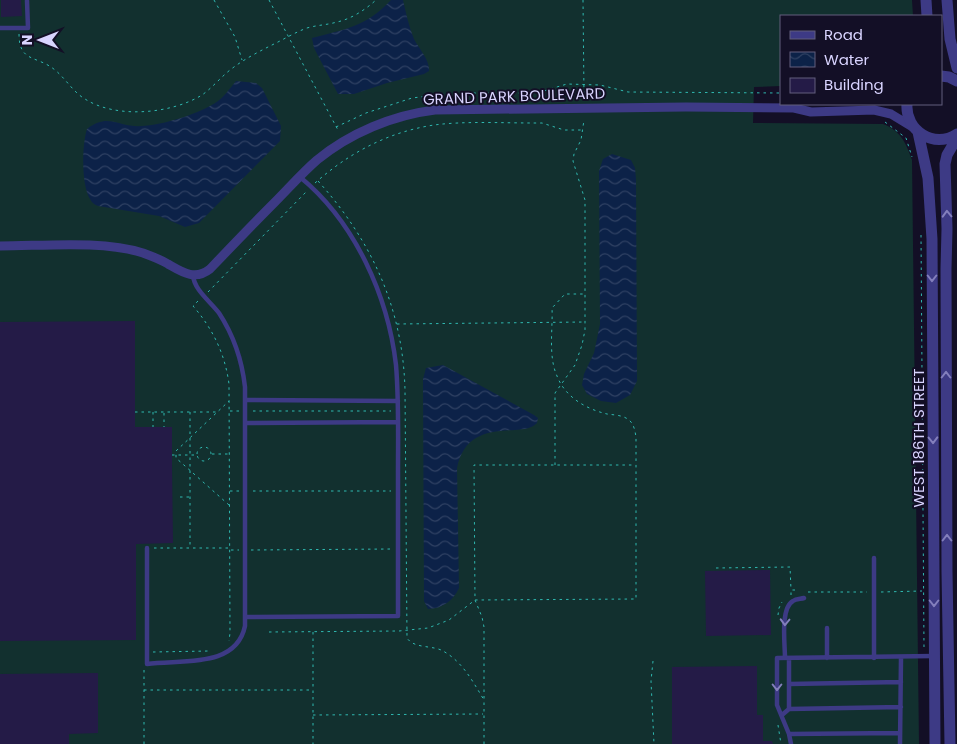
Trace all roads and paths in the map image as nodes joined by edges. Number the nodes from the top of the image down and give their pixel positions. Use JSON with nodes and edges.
{"nodes":[{"id":1,"x":214,"y":0,"type":"edge"},
{"id":2,"x":268,"y":0,"type":"edge"},
{"id":3,"x":376,"y":0,"type":"edge"},
{"id":4,"x":583,"y":0,"type":"edge"},
{"id":5,"x":926,"y":0,"type":"edge"},
{"id":6,"x":947,"y":0,"type":"edge"},
{"id":7,"x":27,"y":1,"type":"edge"},
{"id":8,"x":926,"y":15,"type":"edge"},
{"id":9,"x":0,"y":28,"type":"edge"},
{"id":10,"x":18,"y":28,"type":"junction"},
{"id":11,"x":288,"y":37,"type":"junction"},
{"id":12,"x":242,"y":61,"type":"junction"},
{"id":13,"x":957,"y":68,"type":"edge"},
{"id":14,"x":942,"y":76,"type":"edge"},
{"id":15,"x":957,"y":81,"type":"edge"},
{"id":16,"x":584,"y":85,"type":"junction"},
{"id":17,"x":780,"y":93,"type":"edge"},
{"id":18,"x":584,"y":95,"type":"dead end"},
{"id":19,"x":802,"y":105,"type":"edge"},
{"id":20,"x":907,"y":105,"type":"edge"},
{"id":21,"x":794,"y":108,"type":"junction"},
{"id":22,"x":584,"y":120,"type":"dead end"},
{"id":23,"x":885,"y":122,"type":"dead end"},
{"id":24,"x":336,"y":127,"type":"junction"},
{"id":25,"x":583,"y":130,"type":"junction"},
{"id":26,"x":917,"y":131,"type":"junction"},
{"id":27,"x":957,"y":134,"type":"edge"},
{"id":28,"x":957,"y":138,"type":"edge"},
{"id":29,"x":344,"y":142,"type":"junction"},
{"id":30,"x":922,"y":153,"type":"junction"},
{"id":31,"x":300,"y":177,"type":"junction"},
{"id":32,"x":311,"y":186,"type":"junction"},
{"id":33,"x":921,"y":230,"type":"dead end"},
{"id":34,"x":0,"y":246,"type":"edge"},
{"id":35,"x":193,"y":275,"type":"junction"},
{"id":36,"x":585,"y":294,"type":"junction"},
{"id":37,"x":204,"y":296,"type":"junction"},
{"id":38,"x":553,"y":322,"type":"junction"},
{"id":39,"x":585,"y":322,"type":"junction"},
{"id":40,"x":397,"y":324,"type":"dead end"},
{"id":41,"x":561,"y":383,"type":"junction"},
{"id":42,"x":230,"y":400,"type":"junction"},
{"id":43,"x":245,"y":400,"type":"junction"},
{"id":44,"x":398,"y":400,"type":"junction"},
{"id":45,"x":230,"y":411,"type":"junction"},
{"id":46,"x":245,"y":411,"type":"junction"},
{"id":47,"x":398,"y":411,"type":"junction"},
{"id":48,"x":406,"y":411,"type":"dead end"},
{"id":49,"x":135,"y":412,"type":"dead end"},
{"id":50,"x":153,"y":412,"type":"junction"},
{"id":51,"x":164,"y":412,"type":"junction"},
{"id":52,"x":190,"y":412,"type":"junction"},
{"id":53,"x":218,"y":412,"type":"junction"},
{"id":54,"x":398,"y":422,"type":"junction"},
{"id":55,"x":245,"y":423,"type":"junction"},
{"id":56,"x":153,"y":426,"type":"dead end"},
{"id":57,"x":164,"y":426,"type":"dead end"},
{"id":58,"x":190,"y":438,"type":"junction"},
{"id":59,"x":172,"y":454,"type":"dead end"},
{"id":60,"x":176,"y":454,"type":"junction"},
{"id":61,"x":190,"y":454,"type":"junction"},
{"id":62,"x":197,"y":454,"type":"junction"},
{"id":63,"x":211,"y":454,"type":"junction"},
{"id":64,"x":230,"y":454,"type":"junction"},
{"id":65,"x":636,"y":464,"type":"junction"},
{"id":66,"x":555,"y":465,"type":"junction"},
{"id":67,"x":190,"y":470,"type":"junction"},
{"id":68,"x":230,"y":491,"type":"junction"},
{"id":69,"x":245,"y":491,"type":"junction"},
{"id":70,"x":398,"y":491,"type":"junction"},
{"id":71,"x":180,"y":497,"type":"dead end"},
{"id":72,"x":190,"y":497,"type":"junction"},
{"id":73,"x":230,"y":505,"type":"junction"},
{"id":74,"x":147,"y":548,"type":"joint"},
{"id":75,"x":190,"y":548,"type":"junction"},
{"id":76,"x":230,"y":549,"type":"junction"},
{"id":77,"x":398,"y":549,"type":"junction"},
{"id":78,"x":246,"y":550,"type":"junction"},
{"id":79,"x":874,"y":558,"type":"dead end"},
{"id":80,"x":716,"y":568,"type":"dead end"},
{"id":81,"x":791,"y":590,"type":"junction"},
{"id":82,"x":922,"y":591,"type":"junction"},
{"id":83,"x":874,"y":592,"type":"junction"},
{"id":84,"x":796,"y":594,"type":"junction"},
{"id":85,"x":804,"y":598,"type":"dead end"},
{"id":86,"x":786,"y":599,"type":"dead end"},
{"id":87,"x":475,"y":600,"type":"junction"},
{"id":88,"x":246,"y":617,"type":"junction"},
{"id":89,"x":778,"y":621,"type":"dead end"},
{"id":90,"x":827,"y":628,"type":"dead end"},
{"id":91,"x":269,"y":632,"type":"dead end"},
{"id":92,"x":313,"y":632,"type":"junction"},
{"id":93,"x":228,"y":644,"type":"dead end"},
{"id":94,"x":213,"y":651,"type":"dead end"},
{"id":95,"x":147,"y":652,"type":"junction"},
{"id":96,"x":929,"y":657,"type":"junction"},
{"id":97,"x":787,"y":658,"type":"junction"},
{"id":98,"x":827,"y":658,"type":"junction"},
{"id":99,"x":874,"y":658,"type":"junction"},
{"id":100,"x":901,"y":658,"type":"junction"},
{"id":101,"x":653,"y":661,"type":"dead end"},
{"id":102,"x":144,"y":664,"type":"dead end"},
{"id":103,"x":900,"y":682,"type":"junction"},
{"id":104,"x":789,"y":684,"type":"junction"},
{"id":105,"x":144,"y":690,"type":"junction"},
{"id":106,"x":313,"y":690,"type":"junction"},
{"id":107,"x":901,"y":707,"type":"junction"},
{"id":108,"x":789,"y":709,"type":"junction"},
{"id":109,"x":484,"y":714,"type":"junction"},
{"id":110,"x":313,"y":715,"type":"junction"},
{"id":111,"x":782,"y":715,"type":"junction"},
{"id":112,"x":900,"y":733,"type":"junction"},
{"id":113,"x":790,"y":734,"type":"junction"},
{"id":114,"x":144,"y":744,"type":"edge"},
{"id":115,"x":313,"y":744,"type":"edge"},
{"id":116,"x":484,"y":744,"type":"edge"},
{"id":117,"x":654,"y":744,"type":"edge"},
{"id":118,"x":791,"y":744,"type":"edge"},
{"id":119,"x":900,"y":744,"type":"edge"},
{"id":120,"x":935,"y":744,"type":"edge"},
{"id":121,"x":950,"y":744,"type":"edge"}],
"edges":[{"from":1,"to":12,"type":"path"},
{"from":2,"to":11,"type":"path"},
{"from":3,"to":11,"type":"path"},
{"from":4,"to":16,"type":"path"},
{"from":5,"to":8,"type":"street"},
{"from":6,"to":13,"type":"street"},
{"from":7,"to":10,"type":"lane"},
{"from":9,"to":10,"type":"lane"},
{"from":10,"to":12,"type":"path"},
{"from":11,"to":12,"type":"path"},
{"from":11,"to":24,"type":"path"},
{"from":14,"to":15,"type":"street"},
{"from":16,"to":17,"type":"path"},
{"from":16,"to":18,"type":"path"},
{"from":16,"to":24,"type":"path"},
{"from":19,"to":21,"type":"street","name":"GRAND PARK BOULEVARD"},
{"from":20,"to":26,"type":"street","name":"WEST 186TH STREET"},
{"from":21,"to":26,"type":"street","name":"GRAND PARK BOULEVARD"},
{"from":21,"to":29,"type":"street","name":"GRAND PARK BOULEVARD"},
{"from":22,"to":25,"type":"path"},
{"from":23,"to":30,"type":"path"},
{"from":24,"to":29,"type":"path"},
{"from":25,"to":32,"type":"path"},
{"from":25,"to":36,"type":"path"},
{"from":26,"to":27,"type":"street"},
{"from":26,"to":30,"type":"street","name":"WEST 186TH STREET"},
{"from":121,"to":28,"type":"street","name":"WEST 186TH STREET","one_way":true},
{"from":29,"to":31,"type":"street","name":"GRAND PARK BOULEVARD"},
{"from":30,"to":96,"type":"street","name":"WEST 186TH STREET","one_way":true},
{"from":31,"to":32,"type":"lane"},
{"from":31,"to":35,"type":"street","name":"GRAND PARK BOULEVARD"},
{"from":32,"to":37,"type":"path"},
{"from":32,"to":44,"type":"lane"},
{"from":33,"to":82,"type":"path"},
{"from":34,"to":35,"type":"street"},
{"from":35,"to":37,"type":"lane"},
{"from":36,"to":38,"type":"path"},
{"from":36,"to":39,"type":"path"},
{"from":37,"to":42,"type":"path"},
{"from":37,"to":43,"type":"lane"},
{"from":38,"to":39,"type":"path"},
{"from":38,"to":40,"type":"path"},
{"from":38,"to":41,"type":"path"},
{"from":39,"to":41,"type":"path"},
{"from":41,"to":65,"type":"path"},
{"from":41,"to":66,"type":"path"},
{"from":42,"to":45,"type":"path"},
{"from":42,"to":53,"type":"path"},
{"from":43,"to":44,"type":"lane"},
{"from":43,"to":46,"type":"lane"},
{"from":44,"to":47,"type":"lane"},
{"from":45,"to":46,"type":"path"},
{"from":45,"to":64,"type":"path"},
{"from":46,"to":47,"type":"path"},
{"from":46,"to":55,"type":"lane"},
{"from":47,"to":48,"type":"path"},
{"from":47,"to":54,"type":"lane"},
{"from":49,"to":50,"type":"path"},
{"from":50,"to":51,"type":"path"},
{"from":50,"to":56,"type":"path"},
{"from":51,"to":52,"type":"path"},
{"from":51,"to":57,"type":"path"},
{"from":52,"to":53,"type":"path"},
{"from":52,"to":58,"type":"path"},
{"from":53,"to":58,"type":"path"},
{"from":54,"to":55,"type":"lane"},
{"from":54,"to":70,"type":"lane"},
{"from":55,"to":69,"type":"lane"},
{"from":58,"to":60,"type":"path"},
{"from":58,"to":61,"type":"path"},
{"from":59,"to":60,"type":"path"},
{"from":60,"to":61,"type":"path"},
{"from":60,"to":67,"type":"path"},
{"from":61,"to":62,"type":"path"},
{"from":61,"to":67,"type":"path"},
{"from":62,"to":63,"type":"path"},
{"from":62,"to":63,"type":"path"},
{"from":63,"to":64,"type":"path"},
{"from":64,"to":68,"type":"path"},
{"from":65,"to":66,"type":"path"},
{"from":65,"to":87,"type":"path"},
{"from":66,"to":87,"type":"path"},
{"from":67,"to":72,"type":"path"},
{"from":67,"to":73,"type":"path"},
{"from":68,"to":69,"type":"path"},
{"from":68,"to":73,"type":"path"},
{"from":69,"to":70,"type":"path"},
{"from":69,"to":78,"type":"lane"},
{"from":70,"to":77,"type":"lane"},
{"from":71,"to":72,"type":"path"},
{"from":72,"to":75,"type":"path"},
{"from":73,"to":76,"type":"path"},
{"from":74,"to":75,"type":"path"},
{"from":74,"to":95,"type":"lane"},
{"from":75,"to":76,"type":"path"},
{"from":76,"to":78,"type":"path"},
{"from":76,"to":93,"type":"path"},
{"from":77,"to":78,"type":"path"},
{"from":77,"to":88,"type":"lane"},
{"from":78,"to":88,"type":"lane"},
{"from":79,"to":83,"type":"lane"},
{"from":80,"to":81,"type":"path"},
{"from":81,"to":84,"type":"path"},
{"from":81,"to":84,"type":"path"},
{"from":82,"to":83,"type":"path"},
{"from":82,"to":96,"type":"path"},
{"from":83,"to":84,"type":"path"},
{"from":83,"to":99,"type":"lane"},
{"from":85,"to":97,"type":"lane","one_way":true},
{"from":86,"to":89,"type":"path"},
{"from":87,"to":92,"type":"path"},
{"from":87,"to":109,"type":"path"},
{"from":88,"to":95,"type":"lane"},
{"from":90,"to":98,"type":"lane"},
{"from":91,"to":92,"type":"path"},
{"from":92,"to":106,"type":"path"},
{"from":94,"to":95,"type":"path"},
{"from":96,"to":100,"type":"lane"},
{"from":96,"to":120,"type":"street","name":"WEST 186TH STREET"},
{"from":97,"to":98,"type":"lane"},
{"from":97,"to":104,"type":"lane"},
{"from":97,"to":111,"type":"lane","one_way":true},
{"from":98,"to":99,"type":"lane"},
{"from":99,"to":100,"type":"lane"},
{"from":100,"to":103,"type":"lane"},
{"from":101,"to":117,"type":"path"},
{"from":102,"to":105,"type":"path"},
{"from":103,"to":104,"type":"lane"},
{"from":103,"to":107,"type":"lane"},
{"from":104,"to":108,"type":"lane"},
{"from":105,"to":106,"type":"path"},
{"from":105,"to":114,"type":"path"},
{"from":106,"to":110,"type":"path"},
{"from":107,"to":108,"type":"lane"},
{"from":107,"to":112,"type":"lane"},
{"from":108,"to":111,"type":"lane"},
{"from":109,"to":110,"type":"path"},
{"from":109,"to":116,"type":"path"},
{"from":110,"to":115,"type":"path"},
{"from":111,"to":113,"type":"lane"},
{"from":112,"to":113,"type":"lane"},
{"from":112,"to":119,"type":"lane"},
{"from":113,"to":118,"type":"lane"}]}
